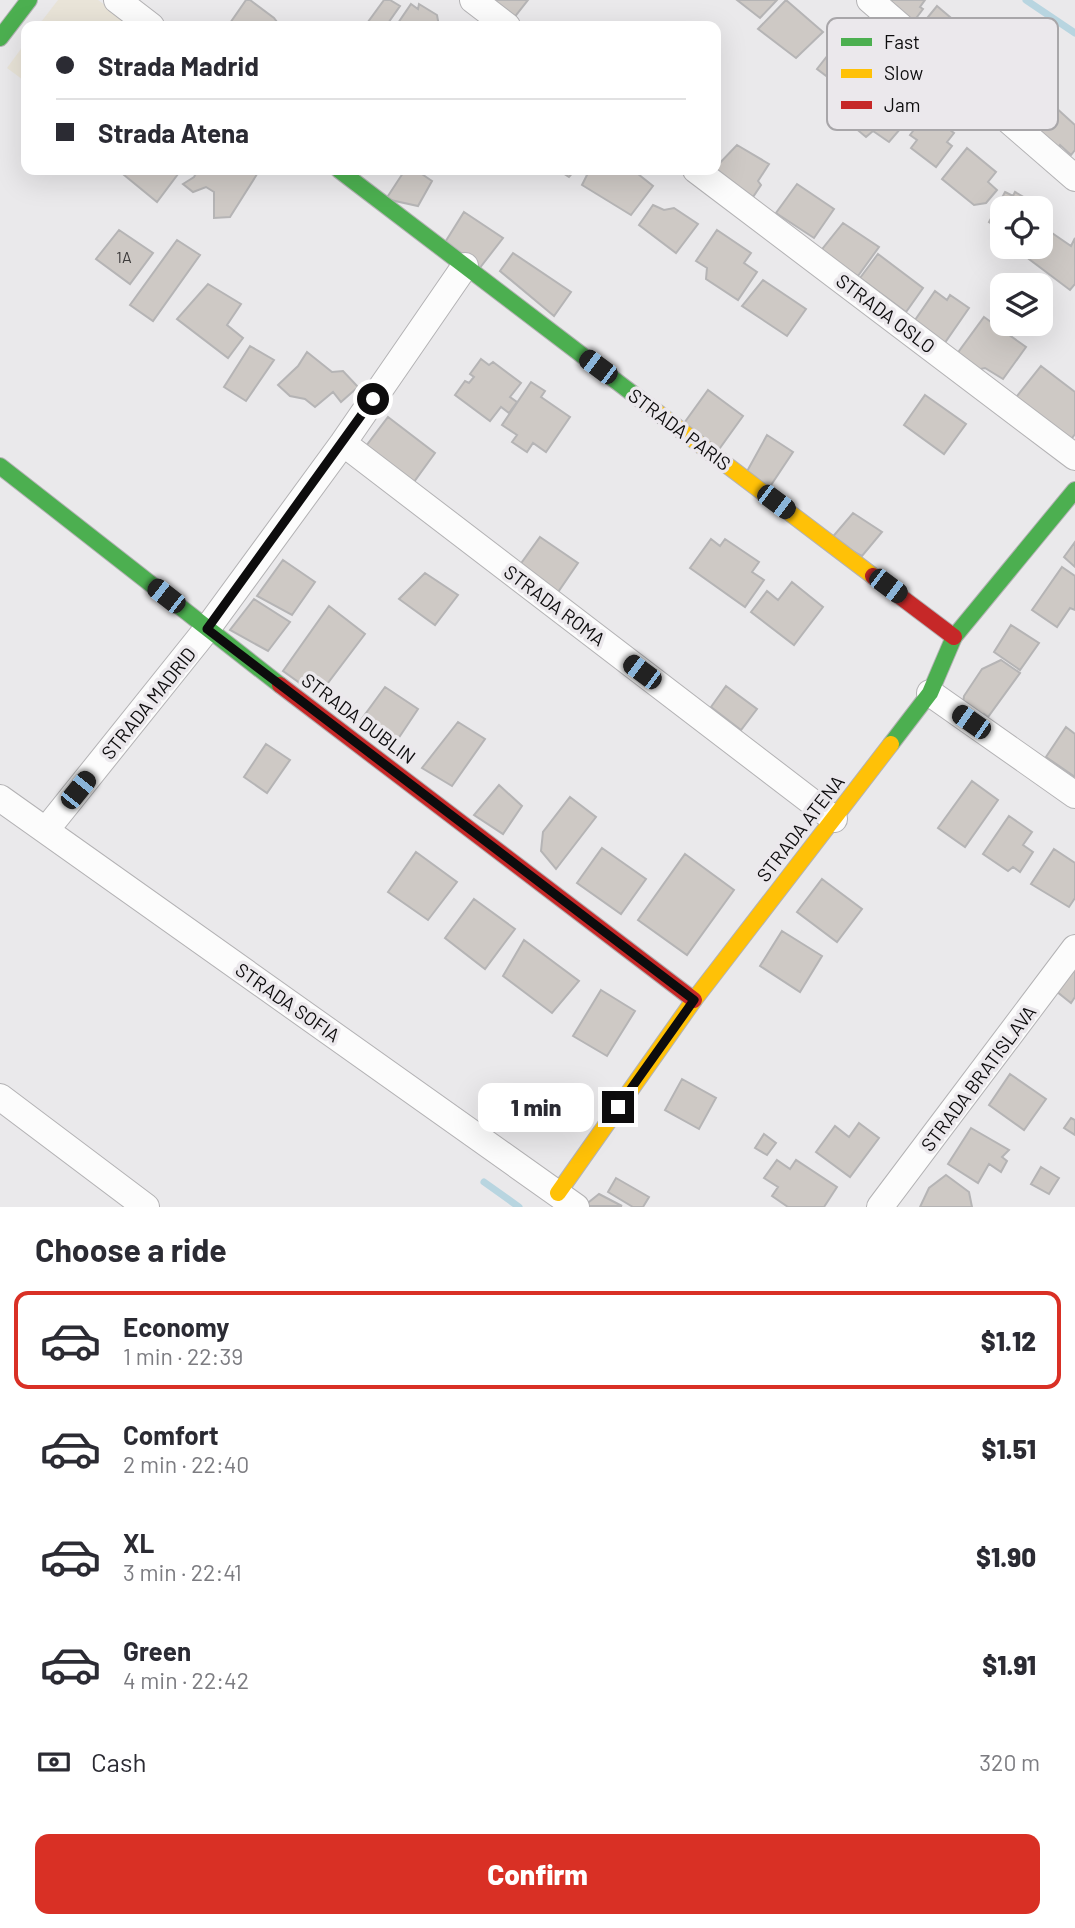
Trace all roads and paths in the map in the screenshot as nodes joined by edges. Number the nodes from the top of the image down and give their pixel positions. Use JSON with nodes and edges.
{"nodes":[{"id":1,"x":29,"y":0,"type":"edge"},
{"id":2,"x":117,"y":0,"type":"edge"},
{"id":3,"x":473,"y":0,"type":"edge"},
{"id":4,"x":870,"y":0,"type":"edge"},
{"id":5,"x":891,"y":18,"type":"edge"},
{"id":6,"x":144,"y":21,"type":"edge"},
{"id":7,"x":500,"y":21,"type":"edge"},
{"id":8,"x":0,"y":38,"type":"edge"},
{"id":9,"x":1020,"y":130,"type":"edge"},
{"id":10,"x":346,"y":175,"type":"edge"},
{"id":11,"x":703,"y":175,"type":"edge"},
{"id":12,"x":1075,"y":178,"type":"edge"},
{"id":13,"x":465,"y":266,"type":"junction"},
{"id":14,"x":343,"y":443,"type":"junction"},
{"id":15,"x":1075,"y":457,"type":"edge"},
{"id":16,"x":0,"y":466,"type":"edge"},
{"id":17,"x":1075,"y":490,"type":"edge"},
{"id":18,"x":207,"y":629,"type":"junction"},
{"id":19,"x":954,"y":637,"type":"junction"},
{"id":20,"x":930,"y":692,"type":"junction"},
{"id":21,"x":1075,"y":795,"type":"edge"},
{"id":22,"x":0,"y":798,"type":"edge"},
{"id":23,"x":834,"y":819,"type":"junction"},
{"id":24,"x":46,"y":830,"type":"junction"},
{"id":25,"x":1075,"y":948,"type":"edge"},
{"id":26,"x":694,"y":1000,"type":"junction"},
{"id":27,"x":0,"y":1097,"type":"edge"},
{"id":28,"x":567,"y":1200,"type":"edge"},
{"id":29,"x":146,"y":1207,"type":"edge"},
{"id":30,"x":880,"y":1207,"type":"edge"}],
"edges":[{"from":1,"to":8,"type":"street"},
{"from":2,"to":6,"type":"street"},
{"from":3,"to":7,"type":"street"},
{"from":4,"to":5,"type":"street"},
{"from":9,"to":12,"type":"street"},
{"from":10,"to":13,"type":"street","name":"STRADA PARIS"},
{"from":11,"to":15,"type":"street","name":"STRADA OSLO"},
{"from":13,"to":14,"type":"street","name":"STRADA MADRID"},
{"from":13,"to":19,"type":"street","name":"STRADA PARIS"},
{"from":14,"to":18,"type":"street","name":"STRADA MADRID"},
{"from":14,"to":23,"type":"street","name":"STRADA ROMA"},
{"from":16,"to":18,"type":"street","name":"STRADA DUBLIN"},
{"from":17,"to":19,"type":"street","name":"STRADA ATENA"},
{"from":18,"to":24,"type":"street","name":"STRADA MADRID"},
{"from":18,"to":26,"type":"street","name":"STRADA DUBLIN"},
{"from":19,"to":20,"type":"street","name":"STRADA ATENA"},
{"from":20,"to":21,"type":"street"},
{"from":20,"to":23,"type":"street","name":"STRADA ATENA"},
{"from":22,"to":24,"type":"street","name":"STRADA SOFIA"},
{"from":23,"to":26,"type":"street","name":"STRADA ATENA"},
{"from":24,"to":28,"type":"street","name":"STRADA SOFIA"},
{"from":25,"to":30,"type":"street","name":"STRADA BRATISLAVA"},
{"from":26,"to":28,"type":"street","name":"STRADA ATENA"},
{"from":27,"to":29,"type":"street"}]}
